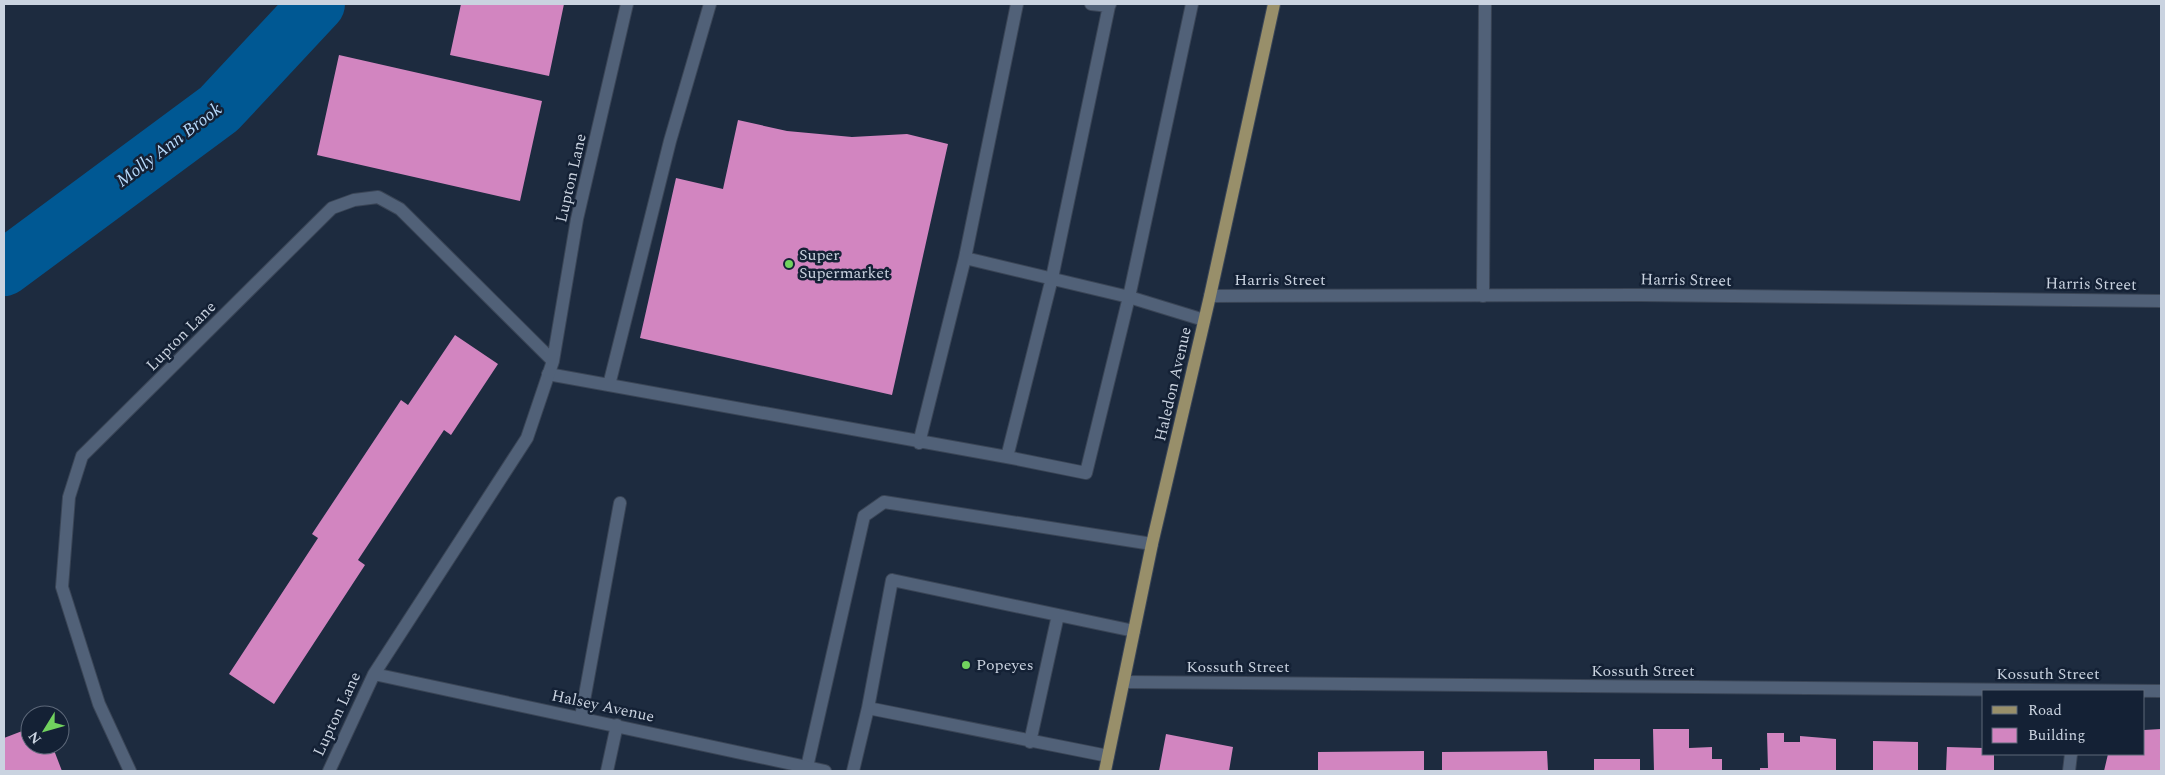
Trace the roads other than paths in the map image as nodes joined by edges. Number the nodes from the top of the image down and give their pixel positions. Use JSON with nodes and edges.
{"nodes":[{"id":1,"x":627,"y":4,"type":"edge"},
{"id":2,"x":710,"y":4,"type":"edge"},
{"id":3,"x":1018,"y":4,"type":"edge"},
{"id":4,"x":1090,"y":4,"type":"edge"},
{"id":5,"x":1192,"y":4,"type":"edge"},
{"id":6,"x":1274,"y":4,"type":"edge"},
{"id":7,"x":1485,"y":4,"type":"edge"},
{"id":8,"x":1110,"y":5,"type":"edge"},
{"id":9,"x":965,"y":258,"type":"junction"},
{"id":10,"x":1052,"y":278,"type":"junction"},
{"id":11,"x":1210,"y":296,"type":"junction"},
{"id":12,"x":1482,"y":296,"type":"junction"},
{"id":13,"x":1129,"y":297,"type":"junction"},
{"id":14,"x":2161,"y":301,"type":"edge"},
{"id":15,"x":1204,"y":320,"type":"junction"},
{"id":16,"x":553,"y":361,"type":"junction"},
{"id":17,"x":548,"y":374,"type":"junction"},
{"id":18,"x":609,"y":385,"type":"junction"},
{"id":19,"x":919,"y":443,"type":"junction"},
{"id":20,"x":1008,"y":457,"type":"junction"},
{"id":21,"x":620,"y":502,"type":"dead end"},
{"id":22,"x":1152,"y":544,"type":"junction"},
{"id":23,"x":1058,"y":615,"type":"junction"},
{"id":24,"x":1134,"y":631,"type":"junction"},
{"id":25,"x":374,"y":674,"type":"junction"},
{"id":26,"x":1124,"y":682,"type":"junction"},
{"id":27,"x":1982,"y":690,"type":"edge"},
{"id":28,"x":2145,"y":691,"type":"edge"},
{"id":29,"x":2161,"y":691,"type":"edge"},
{"id":30,"x":868,"y":708,"type":"junction"},
{"id":31,"x":581,"y":718,"type":"junction"},
{"id":32,"x":617,"y":725,"type":"junction"},
{"id":33,"x":1030,"y":742,"type":"junction"},
{"id":34,"x":2071,"y":755,"type":"edge"},
{"id":35,"x":1108,"y":756,"type":"junction"},
{"id":36,"x":807,"y":767,"type":"junction"},
{"id":37,"x":130,"y":771,"type":"edge"},
{"id":38,"x":329,"y":771,"type":"edge"},
{"id":39,"x":607,"y":771,"type":"edge"},
{"id":40,"x":825,"y":771,"type":"edge"},
{"id":41,"x":853,"y":771,"type":"edge"},
{"id":42,"x":1105,"y":771,"type":"edge"},
{"id":43,"x":2070,"y":771,"type":"edge"}],
"edges":[{"from":1,"to":16,"type":"street","name":"Lupton Lane"},
{"from":2,"to":18,"type":"street"},
{"from":3,"to":9,"type":"street"},
{"from":4,"to":8,"type":"street"},
{"from":5,"to":13,"type":"street"},
{"from":6,"to":11,"type":"main road","name":"Haledon Avenue"},
{"from":7,"to":12,"type":"street"},
{"from":8,"to":10,"type":"street"},
{"from":9,"to":10,"type":"street"},
{"from":9,"to":19,"type":"street"},
{"from":10,"to":13,"type":"street"},
{"from":10,"to":20,"type":"street"},
{"from":11,"to":12,"type":"street","name":"Harris Street"},
{"from":11,"to":15,"type":"main road","name":"Haledon Avenue"},
{"from":12,"to":14,"type":"street","name":"Harris Street"},
{"from":13,"to":15,"type":"street"},
{"from":13,"to":20,"type":"street"},
{"from":15,"to":22,"type":"main road","name":"Haledon Avenue"},
{"from":16,"to":17,"type":"street","name":"Lupton Lane"},
{"from":16,"to":37,"type":"street","name":"Lupton Lane"},
{"from":17,"to":18,"type":"street"},
{"from":17,"to":25,"type":"street","name":"Lupton Lane"},
{"from":18,"to":19,"type":"street"},
{"from":19,"to":20,"type":"street"},
{"from":21,"to":31,"type":"street"},
{"from":22,"to":24,"type":"main road","name":"Haledon Avenue"},
{"from":22,"to":36,"type":"street"},
{"from":23,"to":24,"type":"street"},
{"from":23,"to":30,"type":"street"},
{"from":23,"to":33,"type":"street"},
{"from":24,"to":26,"type":"main road","name":"Haledon Avenue"},
{"from":25,"to":31,"type":"street","name":"Halsey Avenue"},
{"from":25,"to":38,"type":"street","name":"Lupton Lane"},
{"from":26,"to":27,"type":"street","name":"Kossuth Street"},
{"from":26,"to":35,"type":"main road","name":"Haledon Avenue"},
{"from":28,"to":29,"type":"street","name":"Kossuth Street"},
{"from":30,"to":33,"type":"street"},
{"from":30,"to":41,"type":"street"},
{"from":31,"to":32,"type":"street","name":"Halsey Avenue"},
{"from":32,"to":36,"type":"street","name":"Halsey Avenue"},
{"from":32,"to":39,"type":"street"},
{"from":33,"to":35,"type":"street"},
{"from":34,"to":43,"type":"street"},
{"from":35,"to":42,"type":"main road","name":"Haledon Avenue"},
{"from":36,"to":40,"type":"street","name":"Halsey Avenue"}]}
